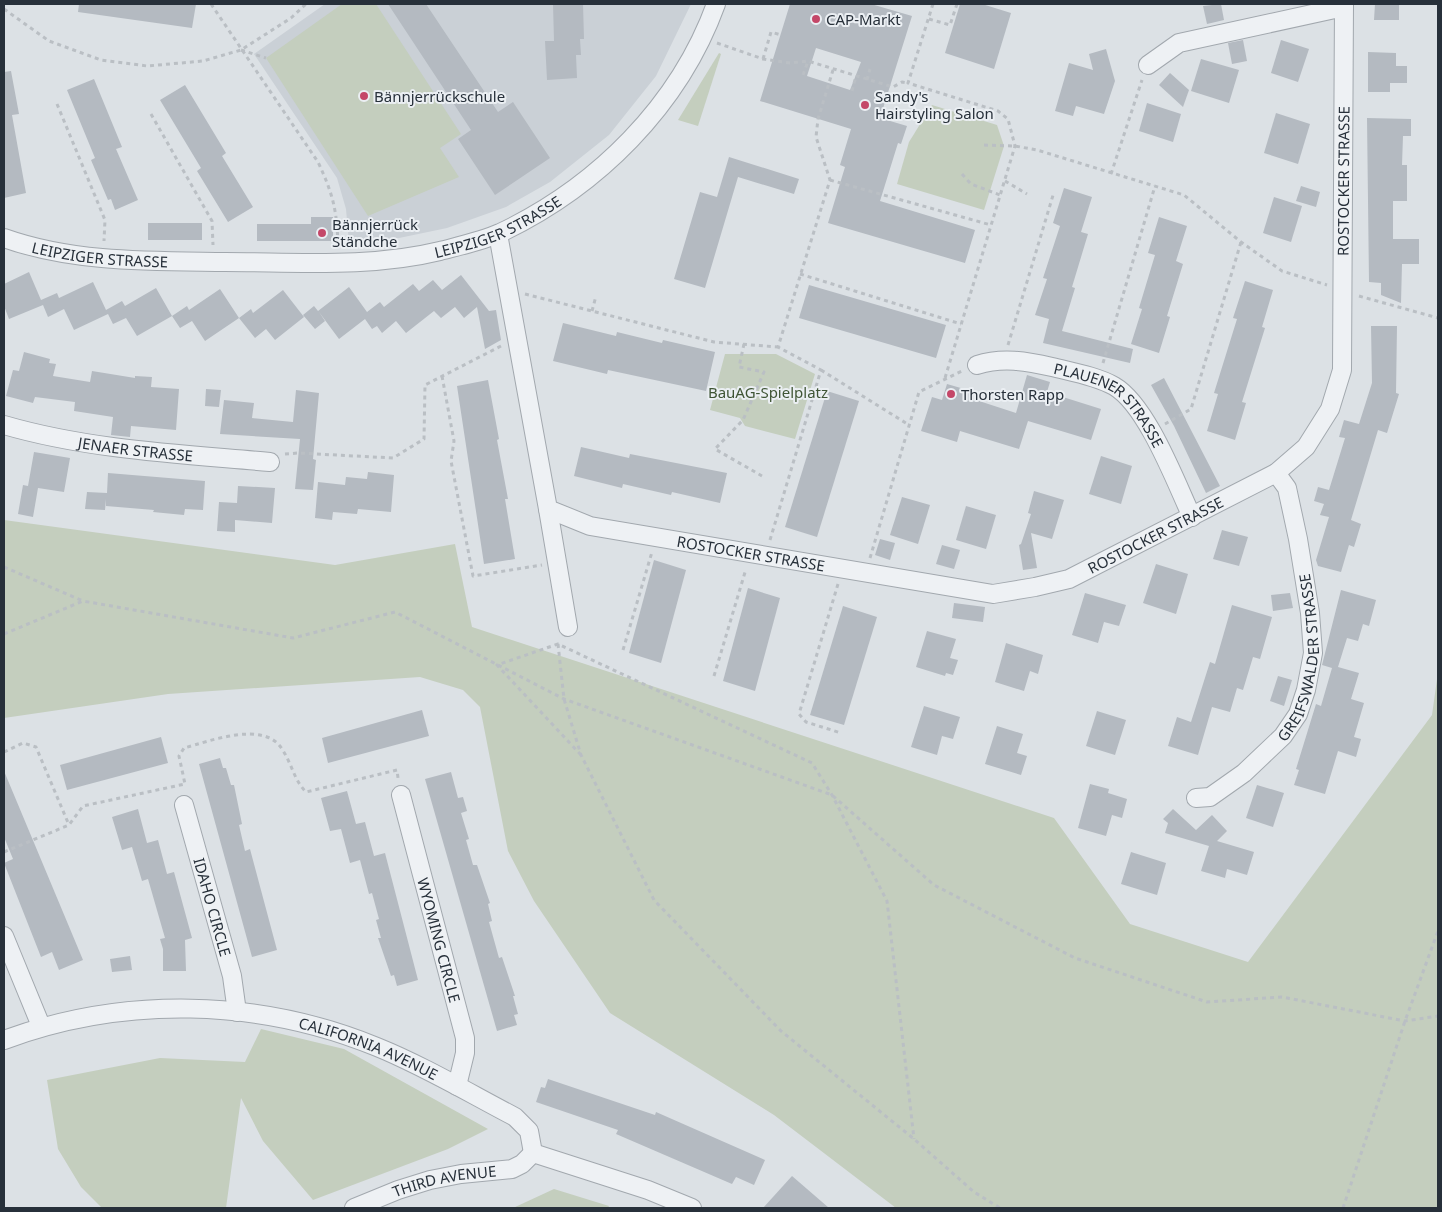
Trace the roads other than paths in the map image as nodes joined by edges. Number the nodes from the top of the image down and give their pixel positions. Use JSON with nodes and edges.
{"nodes":[{"id":1,"x":716,"y":4,"type":"edge"},
{"id":2,"x":1344,"y":5,"type":"edge"},
{"id":3,"x":1148,"y":65,"type":"dead end"},
{"id":4,"x":498,"y":234,"type":"junction"},
{"id":5,"x":4,"y":238,"type":"edge"},
{"id":6,"x":977,"y":365,"type":"dead end"},
{"id":7,"x":4,"y":425,"type":"edge"},
{"id":8,"x":270,"y":462,"type":"dead end"},
{"id":9,"x":1276,"y":473,"type":"junction"},
{"id":10,"x":548,"y":509,"type":"junction"},
{"id":11,"x":1192,"y":517,"type":"junction"},
{"id":12,"x":568,"y":627,"type":"road end"},
{"id":13,"x":401,"y":795,"type":"road end"},
{"id":14,"x":1196,"y":798,"type":"dead end"},
{"id":15,"x":184,"y":805,"type":"dead end"},
{"id":16,"x":4,"y":936,"type":"edge"},
{"id":17,"x":238,"y":1012,"type":"junction"},
{"id":18,"x":41,"y":1026,"type":"junction"},
{"id":19,"x":4,"y":1040,"type":"edge"},
{"id":20,"x":457,"y":1086,"type":"junction"},
{"id":21,"x":533,"y":1153,"type":"junction"},
{"id":22,"x":354,"y":1208,"type":"edge"},
{"id":23,"x":692,"y":1208,"type":"edge"}],
"edges":[{"from":1,"to":4,"type":"street","name":"LEIPZIGER STRASSE"},
{"from":2,"to":3,"type":"street"},
{"from":2,"to":9,"type":"street","name":"ROSTOCKER STRASSE"},
{"from":4,"to":5,"type":"street","name":"LEIPZIGER STRASSE"},
{"from":4,"to":10,"type":"street"},
{"from":6,"to":11,"type":"street","name":"PLAUENER STRASSE"},
{"from":7,"to":8,"type":"street","name":"JENAER STRASSE"},
{"from":9,"to":11,"type":"street","name":"ROSTOCKER STRASSE"},
{"from":9,"to":14,"type":"street","name":"GREIFSWALDER STRASSE"},
{"from":10,"to":11,"type":"street","name":"ROSTOCKER STRASSE"},
{"from":10,"to":12,"type":"street"},
{"from":13,"to":20,"type":"street","name":"WYOMING CIRCLE"},
{"from":15,"to":17,"type":"street","name":"IDAHO CIRCLE"},
{"from":16,"to":18,"type":"street"},
{"from":17,"to":18,"type":"street","name":"CALIFORNIA AVENUE"},
{"from":17,"to":20,"type":"street","name":"CALIFORNIA AVENUE"},
{"from":18,"to":19,"type":"street","name":"CALIFORNIA AVENUE"},
{"from":20,"to":21,"type":"street","name":"CALIFORNIA AVENUE"},
{"from":21,"to":22,"type":"street","name":"THIRD AVENUE"},
{"from":21,"to":23,"type":"street"}]}
